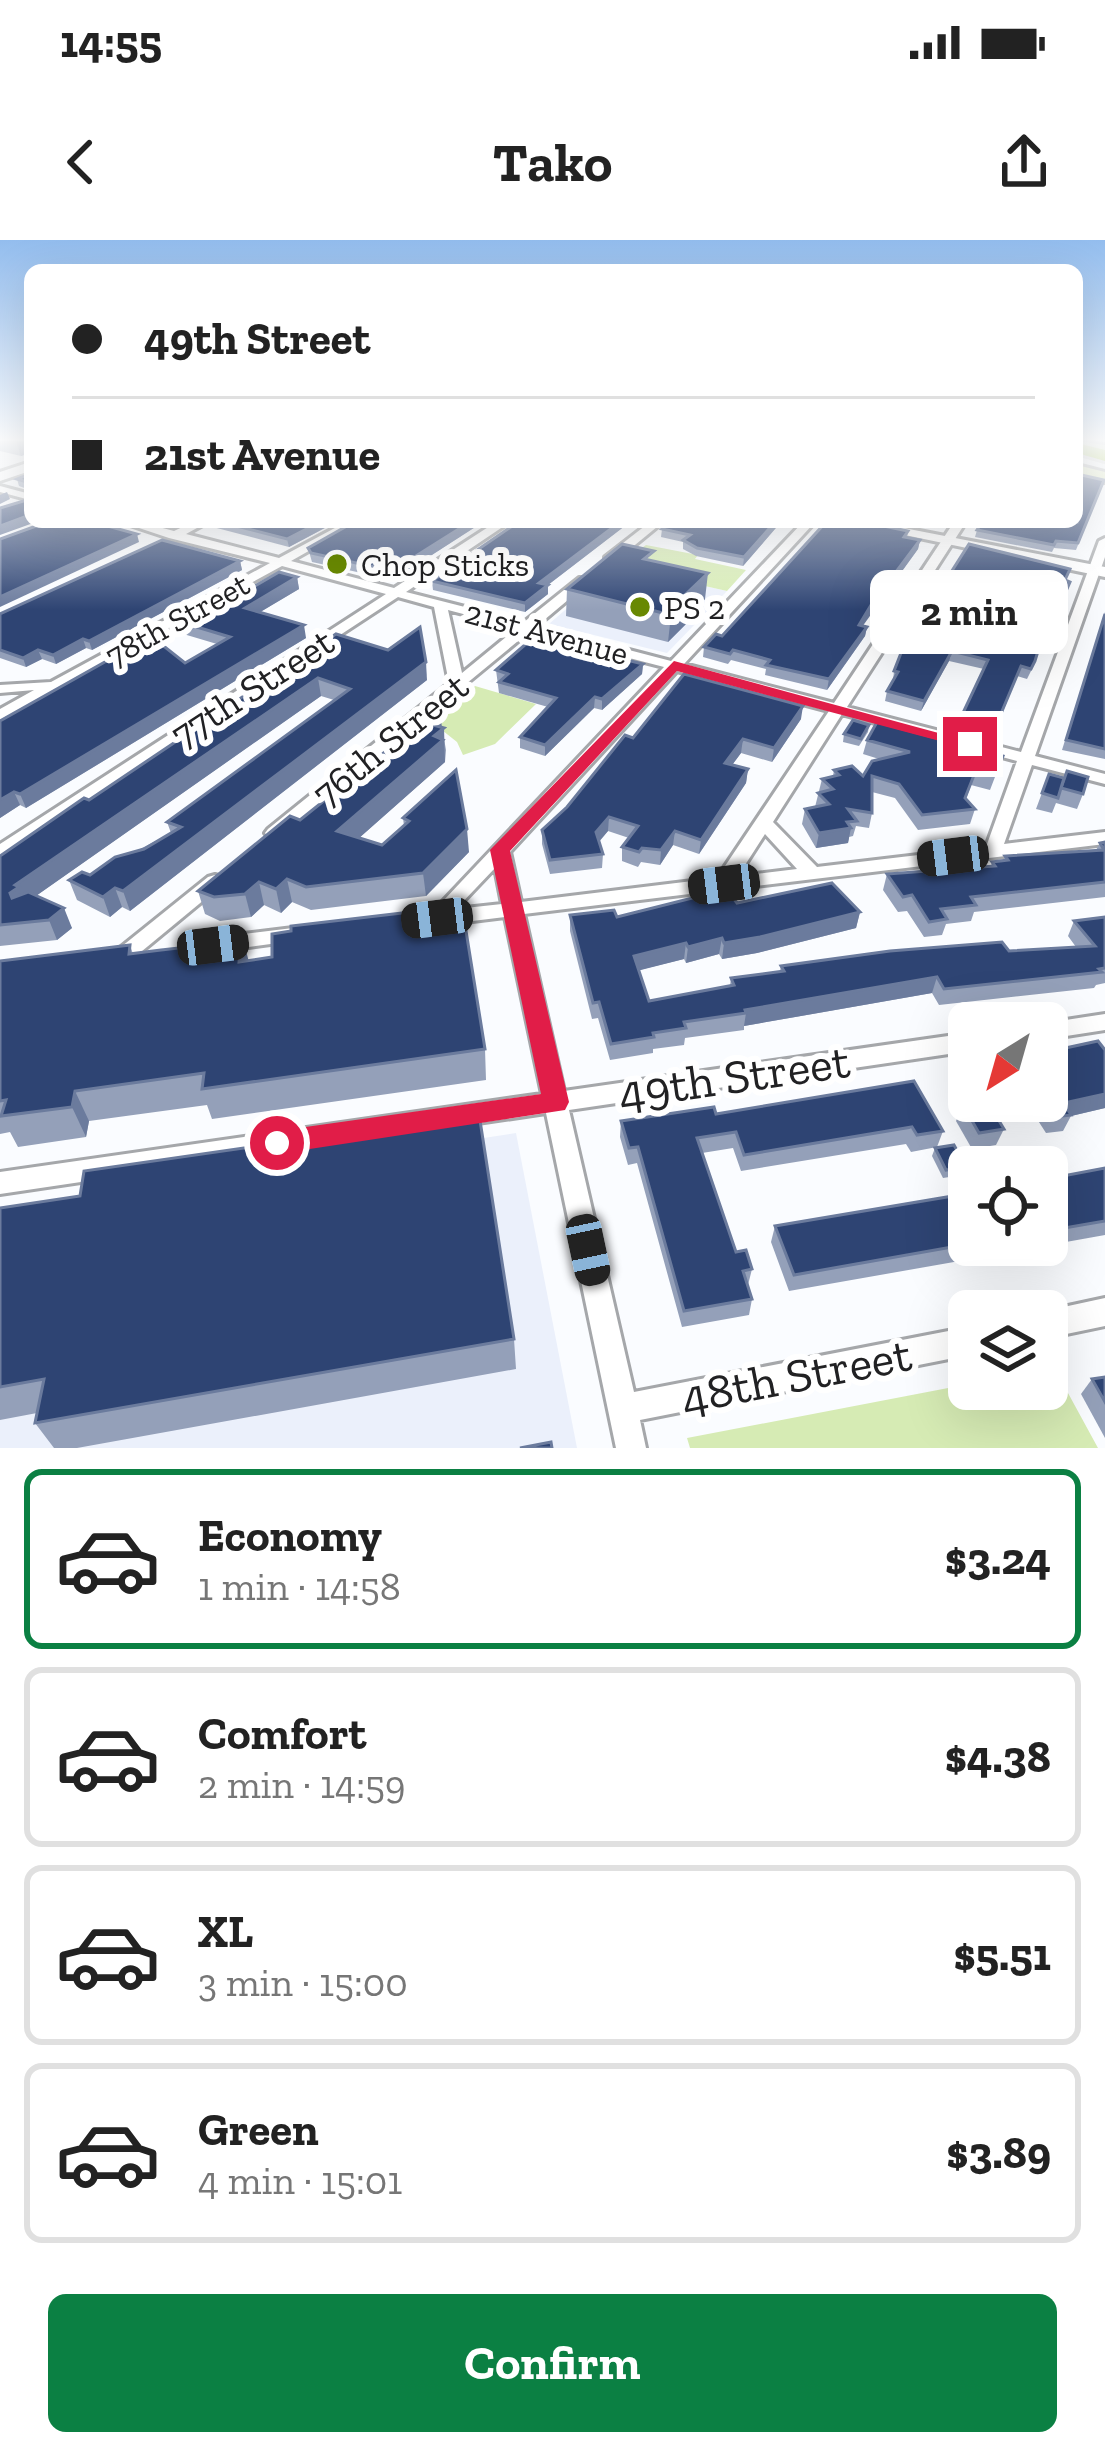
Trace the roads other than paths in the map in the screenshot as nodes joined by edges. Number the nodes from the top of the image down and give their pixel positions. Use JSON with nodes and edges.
{"nodes":[{"id":1,"x":150,"y":528,"type":"edge"},
{"id":2,"x":190,"y":528,"type":"edge"},
{"id":3,"x":343,"y":528,"type":"edge"},
{"id":4,"x":495,"y":528,"type":"edge"},
{"id":5,"x":650,"y":528,"type":"edge"},
{"id":6,"x":803,"y":528,"type":"edge"},
{"id":7,"x":881,"y":528,"type":"edge"},
{"id":8,"x":956,"y":528,"type":"edge"},
{"id":9,"x":176,"y":535,"type":"junction"},
{"id":10,"x":947,"y":541,"type":"junction"},
{"id":11,"x":1105,"y":541,"type":"edge"},
{"id":12,"x":154,"y":545,"type":"edge"},
{"id":13,"x":280,"y":562,"type":"junction"},
{"id":14,"x":1100,"y":571,"type":"edge"},
{"id":15,"x":396,"y":593,"type":"junction"},
{"id":16,"x":440,"y":604,"type":"junction"},
{"id":17,"x":526,"y":627,"type":"junction"},
{"id":18,"x":674,"y":666,"type":"junction"},
{"id":19,"x":58,"y":683,"type":"junction"},
{"id":20,"x":458,"y":684,"type":"junction"},
{"id":21,"x":0,"y":688,"type":"edge"},
{"id":22,"x":838,"y":709,"type":"junction"},
{"id":23,"x":0,"y":715,"type":"edge"},
{"id":24,"x":1027,"y":760,"type":"junction"},
{"id":25,"x":1105,"y":779,"type":"edge"},
{"id":26,"x":764,"y":823,"type":"junction"},
{"id":27,"x":1105,"y":838,"type":"edge"},
{"id":28,"x":264,"y":842,"type":"edge"},
{"id":29,"x":500,"y":850,"type":"junction"},
{"id":30,"x":993,"y":851,"type":"junction"},
{"id":31,"x":0,"y":852,"type":"edge"},
{"id":32,"x":229,"y":870,"type":"edge"},
{"id":33,"x":812,"y":873,"type":"junction"},
{"id":34,"x":724,"y":884,"type":"junction"},
{"id":35,"x":513,"y":909,"type":"junction"},
{"id":36,"x":437,"y":918,"type":"junction"},
{"id":37,"x":414,"y":921,"type":"edge"},
{"id":38,"x":325,"y":932,"type":"edge"},
{"id":39,"x":1105,"y":1022,"type":"edge"},
{"id":40,"x":1068,"y":1028,"type":"edge"},
{"id":41,"x":948,"y":1045,"type":"edge"},
{"id":42,"x":556,"y":1102,"type":"junction"},
{"id":43,"x":0,"y":1183,"type":"edge"},
{"id":44,"x":1105,"y":1312,"type":"edge"},
{"id":45,"x":1068,"y":1320,"type":"edge"},
{"id":46,"x":948,"y":1344,"type":"edge"},
{"id":47,"x":622,"y":1409,"type":"junction"},
{"id":48,"x":631,"y":1448,"type":"edge"}],
"edges":[{"from":1,"to":9,"type":"street","name":"21st Avenue"},
{"from":2,"to":9,"type":"street"},
{"from":3,"to":13,"type":"street","name":"78th Street"},
{"from":4,"to":15,"type":"street","name":"77th Street"},
{"from":5,"to":17,"type":"street","name":"76th Street"},
{"from":6,"to":18,"type":"street"},
{"from":7,"to":10,"type":"street"},
{"from":8,"to":10,"type":"street"},
{"from":9,"to":12,"type":"street"},
{"from":9,"to":13,"type":"street","name":"21st Avenue"},
{"from":10,"to":14,"type":"street"},
{"from":10,"to":22,"type":"street"},
{"from":11,"to":14,"type":"street"},
{"from":13,"to":15,"type":"street","name":"21st Avenue"},
{"from":13,"to":19,"type":"street","name":"78th Street"},
{"from":14,"to":24,"type":"street"},
{"from":15,"to":16,"type":"street","name":"21st Avenue"},
{"from":15,"to":31,"type":"street","name":"77th Street"},
{"from":16,"to":17,"type":"street","name":"21st Avenue"},
{"from":16,"to":20,"type":"street"},
{"from":17,"to":18,"type":"street","name":"21st Avenue"},
{"from":17,"to":20,"type":"street","name":"76th Street"},
{"from":18,"to":22,"type":"street","name":"21st Avenue"},
{"from":18,"to":29,"type":"street"},
{"from":19,"to":21,"type":"street"},
{"from":19,"to":23,"type":"street","name":"78th Street"},
{"from":20,"to":28,"type":"street","name":"76th Street"},
{"from":22,"to":24,"type":"street","name":"21st Avenue"},
{"from":22,"to":26,"type":"street"},
{"from":24,"to":25,"type":"street","name":"21st Avenue"},
{"from":24,"to":30,"type":"street"},
{"from":26,"to":33,"type":"street"},
{"from":26,"to":34,"type":"street"},
{"from":27,"to":30,"type":"street"},
{"from":29,"to":35,"type":"street"},
{"from":29,"to":36,"type":"street"},
{"from":30,"to":33,"type":"street"},
{"from":32,"to":38,"type":"street"},
{"from":33,"to":34,"type":"street"},
{"from":34,"to":35,"type":"street"},
{"from":35,"to":36,"type":"street"},
{"from":35,"to":42,"type":"street"},
{"from":36,"to":37,"type":"street"},
{"from":39,"to":40,"type":"street"},
{"from":41,"to":42,"type":"street","name":"49th Street"},
{"from":42,"to":43,"type":"street","name":"49th Street"},
{"from":42,"to":47,"type":"street"},
{"from":44,"to":45,"type":"street"},
{"from":46,"to":47,"type":"street","name":"48th Street"},
{"from":47,"to":48,"type":"street"}]}
